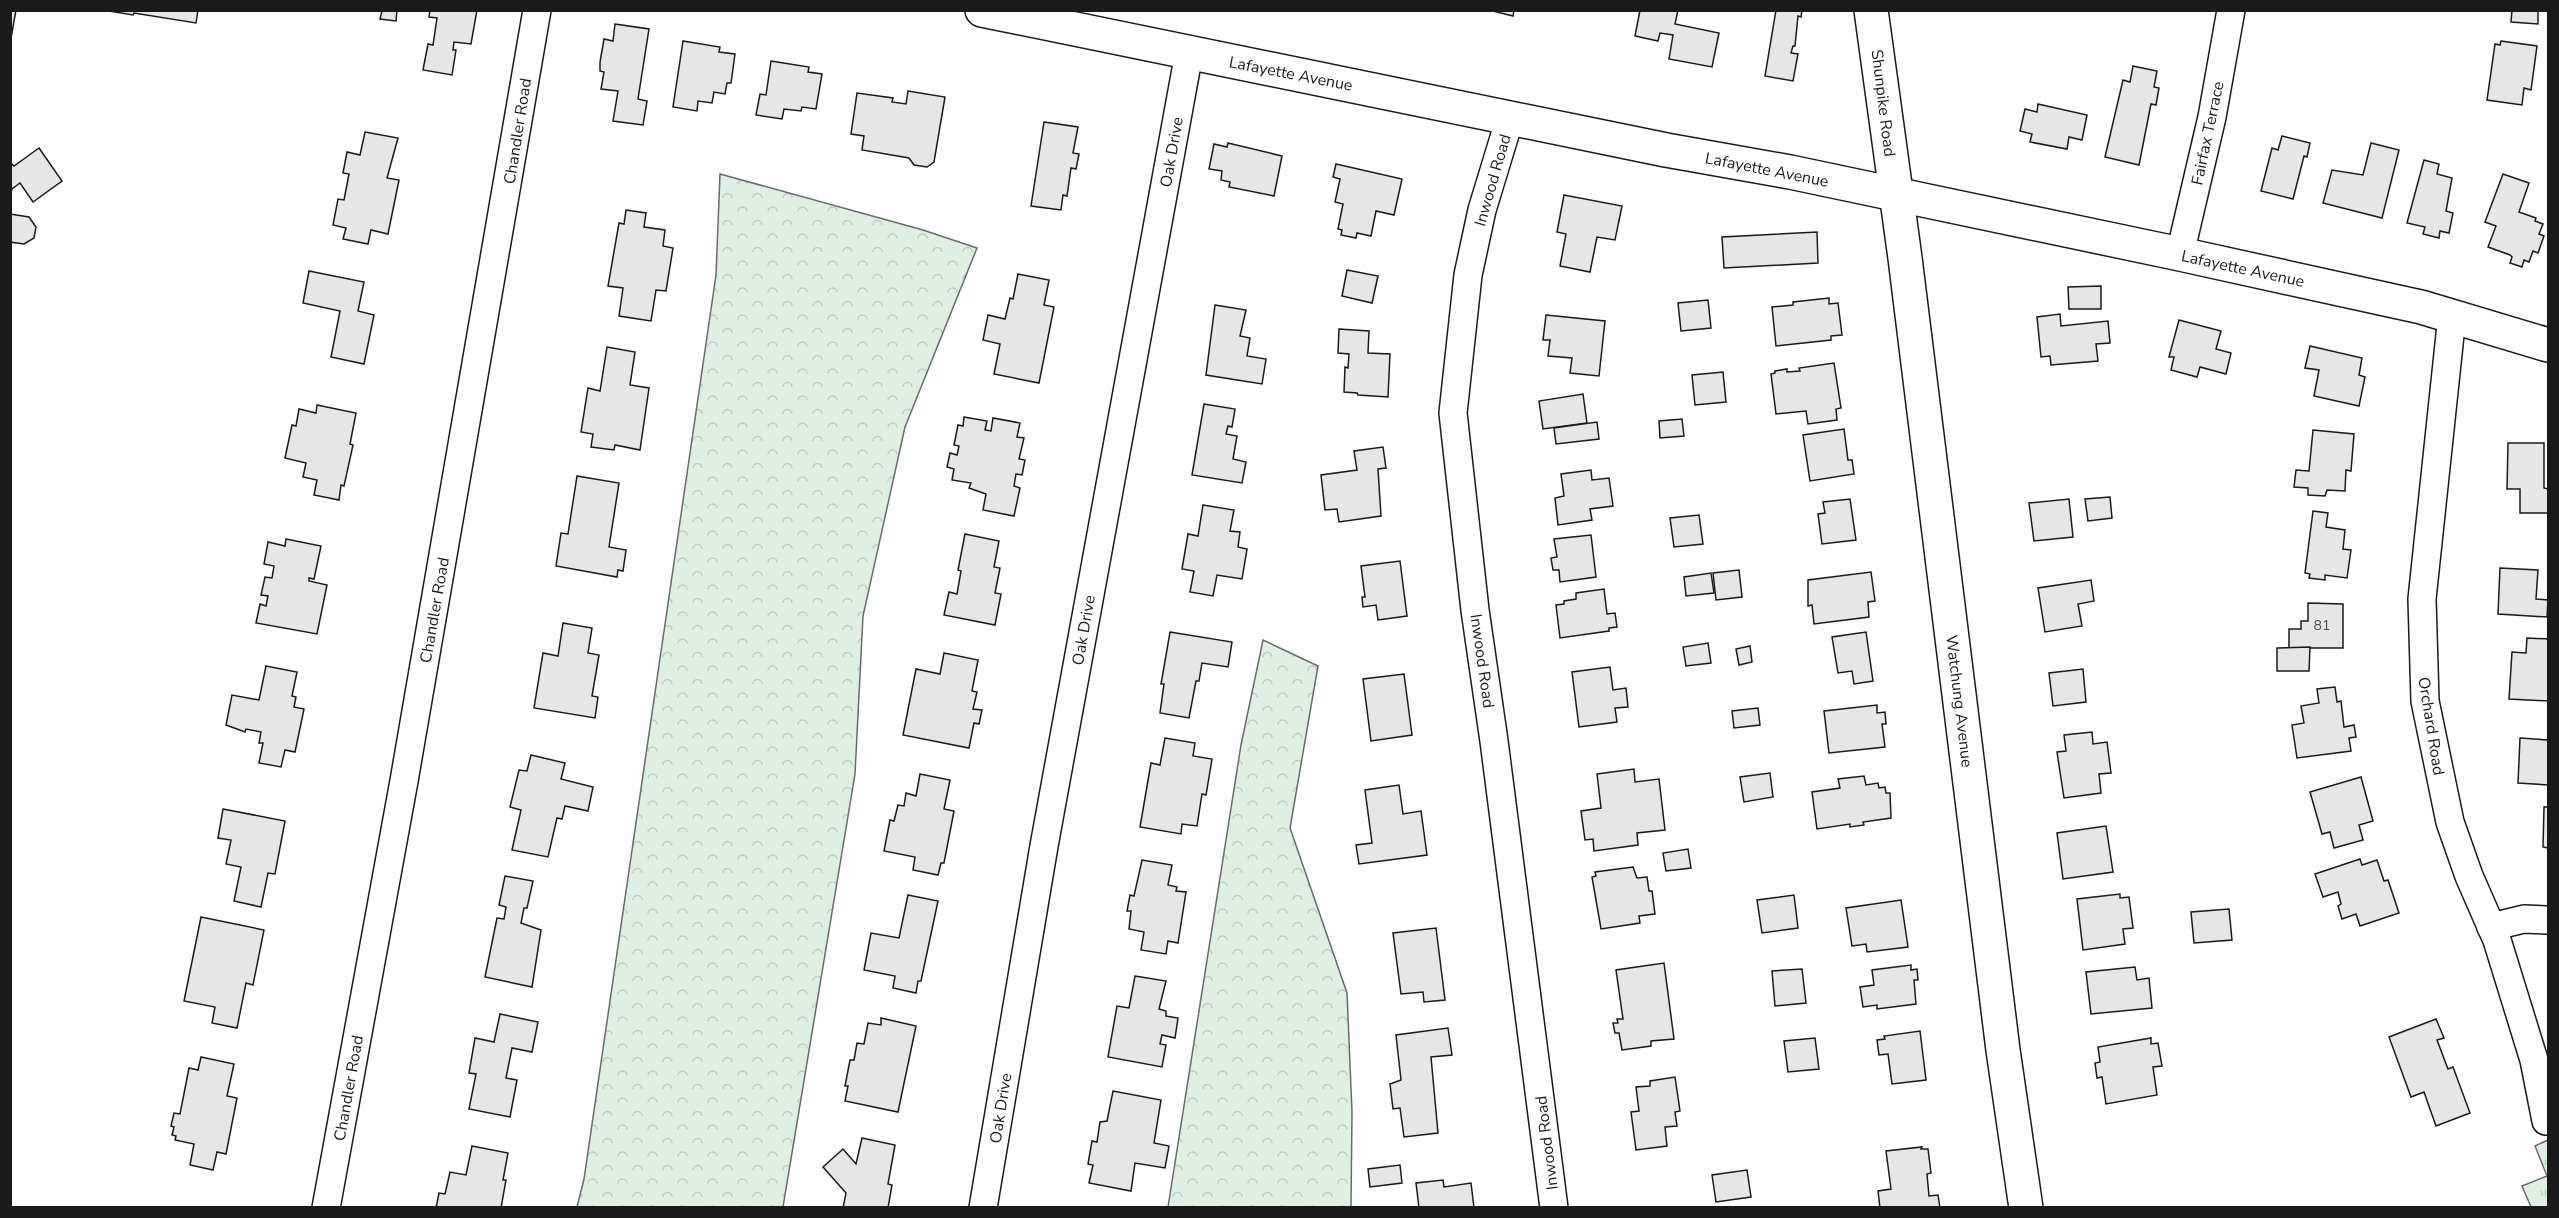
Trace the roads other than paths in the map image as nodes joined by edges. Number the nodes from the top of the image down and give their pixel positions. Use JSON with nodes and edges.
{"nodes":[{"id":1,"x":537,"y":10,"type":"edge"},
{"id":2,"x":981,"y":10,"type":"edge"},
{"id":3,"x":1871,"y":10,"type":"edge"},
{"id":4,"x":2231,"y":10,"type":"edge"},
{"id":5,"x":1190,"y":53,"type":"junction"},
{"id":6,"x":1510,"y":118,"type":"junction"},
{"id":7,"x":1896,"y":195,"type":"junction"},
{"id":8,"x":2180,"y":254,"type":"junction"},
{"id":9,"x":2452,"y":316,"type":"junction"},
{"id":10,"x":2548,"y":345,"type":"edge"},
{"id":11,"x":2548,"y":920,"type":"edge"},
{"id":12,"x":2491,"y":927,"type":"junction"},
{"id":13,"x":2546,"y":1121,"type":"dead end"},
{"id":14,"x":326,"y":1208,"type":"edge"},
{"id":15,"x":983,"y":1208,"type":"edge"},
{"id":16,"x":1554,"y":1208,"type":"edge"},
{"id":17,"x":2026,"y":1208,"type":"edge"}],
"edges":[{"from":1,"to":14,"type":"street","name":"Chandler Road"},
{"from":2,"to":5,"type":"street","name":"Lafayette Avenue"},
{"from":3,"to":7,"type":"street","name":"Shunpike Road"},
{"from":4,"to":8,"type":"street","name":"Fairfax Terrace"},
{"from":5,"to":6,"type":"street","name":"Lafayette Avenue"},
{"from":5,"to":15,"type":"street","name":"Oak Drive"},
{"from":6,"to":7,"type":"street","name":"Lafayette Avenue"},
{"from":6,"to":16,"type":"street","name":"Inwood Road"},
{"from":7,"to":8,"type":"street","name":"Lafayette Avenue"},
{"from":7,"to":17,"type":"street","name":"Watchung Avenue"},
{"from":8,"to":9,"type":"street","name":"Lafayette Avenue"},
{"from":9,"to":10,"type":"street","name":"Lafayette Avenue"},
{"from":9,"to":12,"type":"street","name":"Orchard Road"},
{"from":11,"to":12,"type":"street"},
{"from":12,"to":13,"type":"street","name":"Orchard Road"}]}
